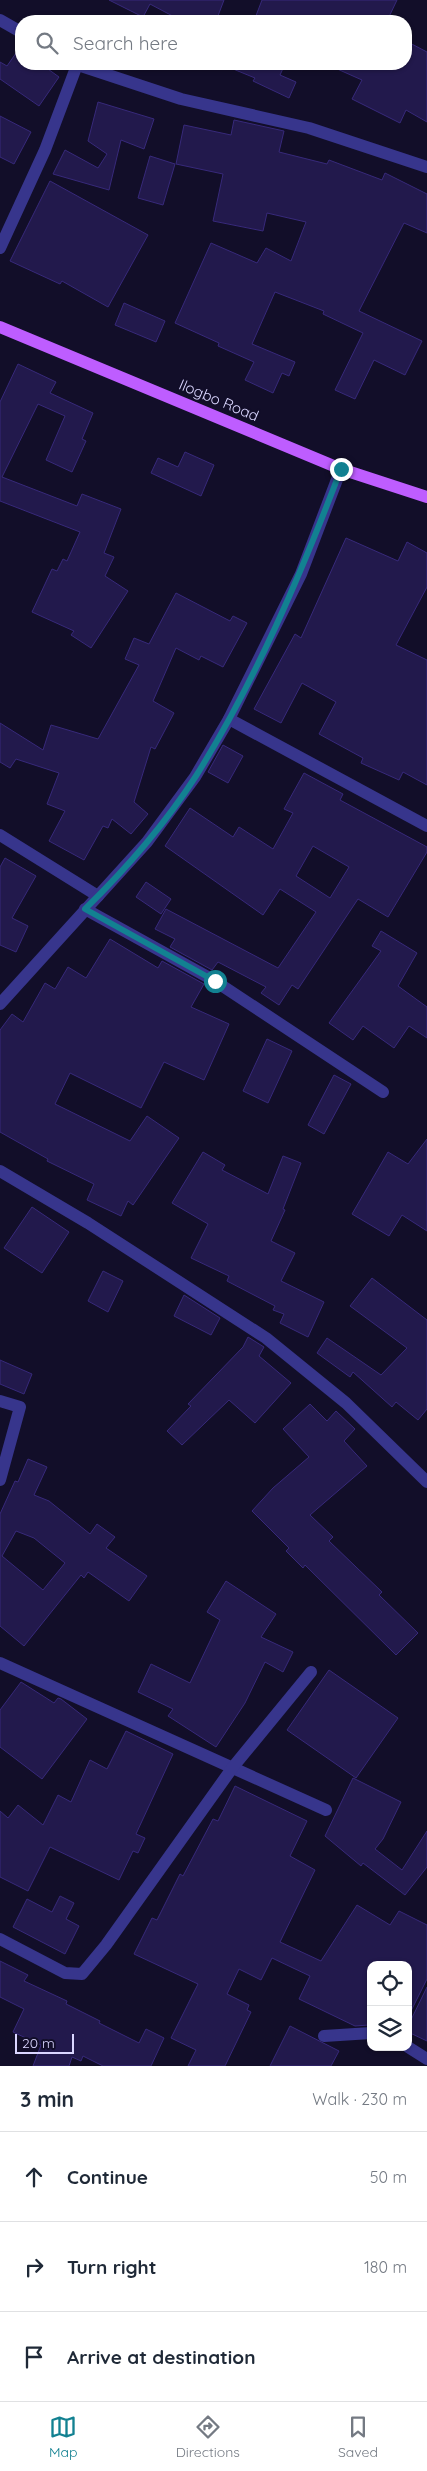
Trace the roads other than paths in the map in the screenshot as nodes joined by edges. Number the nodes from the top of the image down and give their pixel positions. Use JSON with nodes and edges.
{"nodes":[{"id":1,"x":0,"y":20,"type":"edge"},
{"id":2,"x":15,"y":29,"type":"edge"},
{"id":3,"x":74,"y":70,"type":"edge"},
{"id":4,"x":94,"y":70,"type":"edge"},
{"id":5,"x":427,"y":166,"type":"edge"},
{"id":6,"x":0,"y":248,"type":"edge"},
{"id":7,"x":0,"y":327,"type":"edge"},
{"id":8,"x":341,"y":469,"type":"junction"},
{"id":9,"x":427,"y":497,"type":"edge"},
{"id":10,"x":229,"y":719,"type":"junction"},
{"id":11,"x":427,"y":826,"type":"edge"},
{"id":12,"x":0,"y":835,"type":"edge"},
{"id":13,"x":98,"y":896,"type":"junction"},
{"id":14,"x":85,"y":909,"type":"junction"},
{"id":15,"x":0,"y":1004,"type":"edge"},
{"id":16,"x":383,"y":1092,"type":"dead end"},
{"id":17,"x":0,"y":1171,"type":"edge"},
{"id":18,"x":0,"y":1401,"type":"edge"},
{"id":19,"x":0,"y":1480,"type":"edge"},
{"id":20,"x":427,"y":1482,"type":"edge"},
{"id":21,"x":0,"y":1663,"type":"edge"},
{"id":22,"x":311,"y":1672,"type":"dead end"},
{"id":23,"x":232,"y":1767,"type":"junction"},
{"id":24,"x":326,"y":1810,"type":"dead end"},
{"id":25,"x":0,"y":1939,"type":"edge"},
{"id":26,"x":367,"y":2034,"type":"edge"},
{"id":27,"x":324,"y":2036,"type":"dead end"},
{"id":28,"x":412,"y":2050,"type":"edge"},
{"id":29,"x":427,"y":2059,"type":"edge"}],
"edges":[{"from":1,"to":2,"type":"street"},
{"from":3,"to":6,"type":"street"},
{"from":4,"to":5,"type":"street"},
{"from":7,"to":8,"type":"main road","name":"Ilogbo Road"},
{"from":8,"to":9,"type":"main road","name":"Ilogbo Road"},
{"from":8,"to":10,"type":"street"},
{"from":10,"to":11,"type":"street"},
{"from":10,"to":13,"type":"street"},
{"from":12,"to":13,"type":"street"},
{"from":13,"to":14,"type":"street"},
{"from":14,"to":15,"type":"street"},
{"from":14,"to":16,"type":"street"},
{"from":17,"to":20,"type":"street"},
{"from":18,"to":19,"type":"street"},
{"from":21,"to":23,"type":"street"},
{"from":22,"to":23,"type":"street"},
{"from":23,"to":24,"type":"street"},
{"from":23,"to":25,"type":"street"},
{"from":26,"to":27,"type":"street"},
{"from":28,"to":29,"type":"street"}]}
